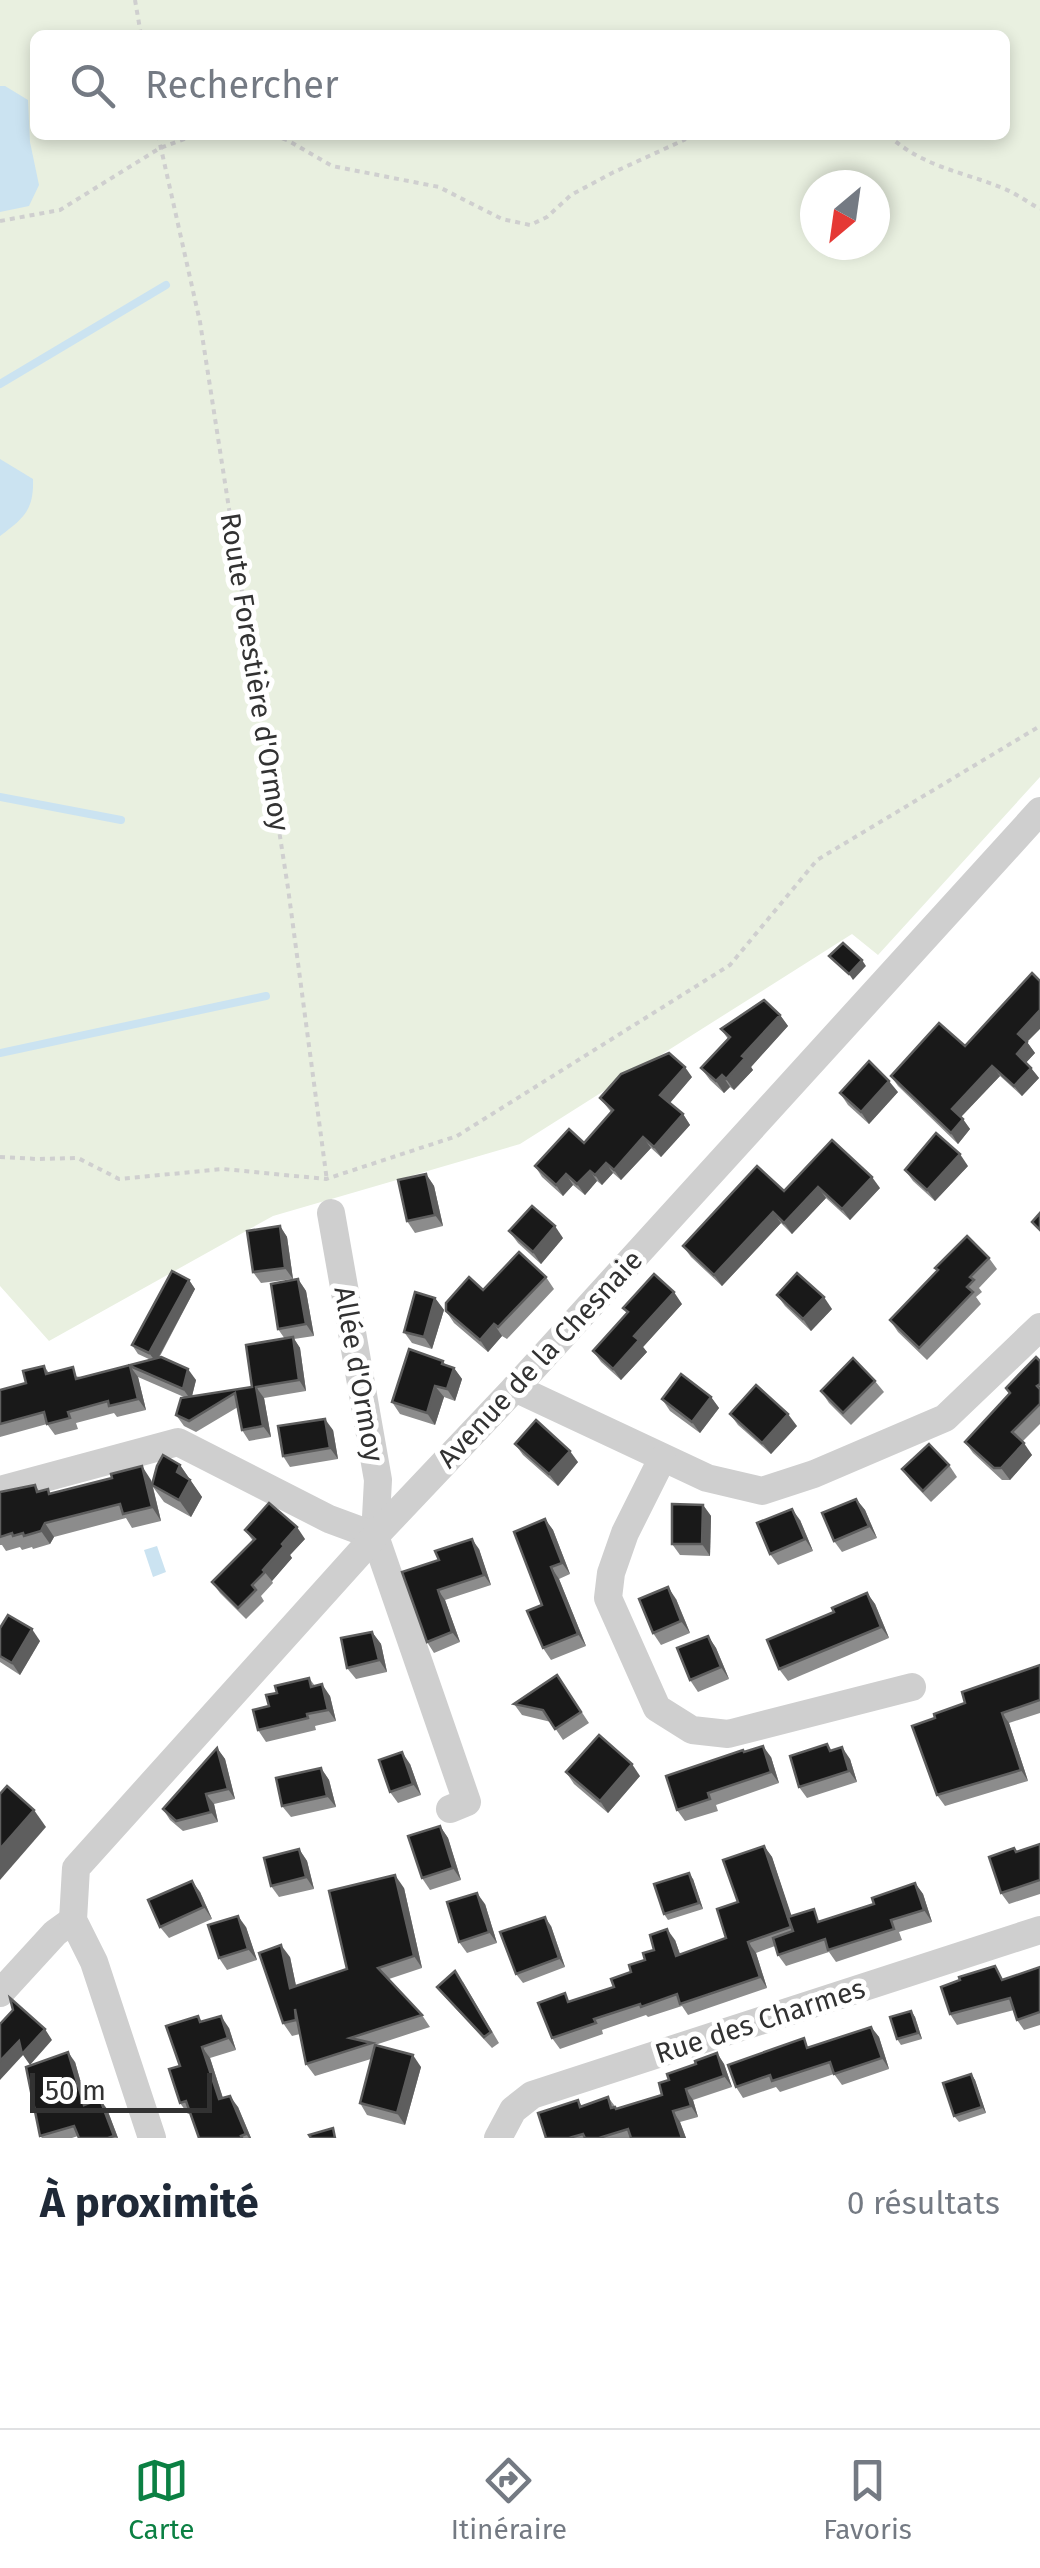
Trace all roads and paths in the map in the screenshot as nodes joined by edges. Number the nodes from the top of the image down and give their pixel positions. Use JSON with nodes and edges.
{"nodes":[{"id":1,"x":135,"y":0,"type":"edge"},
{"id":2,"x":140,"y":30,"type":"edge"},
{"id":3,"x":159,"y":140,"type":"edge"},
{"id":4,"x":182,"y":140,"type":"edge"},
{"id":5,"x":287,"y":140,"type":"edge"},
{"id":6,"x":684,"y":140,"type":"edge"},
{"id":7,"x":894,"y":140,"type":"edge"},
{"id":8,"x":160,"y":148,"type":"junction"},
{"id":9,"x":1040,"y":210,"type":"edge"},
{"id":10,"x":0,"y":220,"type":"edge"},
{"id":11,"x":1040,"y":726,"type":"edge"},
{"id":12,"x":1040,"y":811,"type":"edge"},
{"id":13,"x":0,"y":1156,"type":"edge"},
{"id":14,"x":326,"y":1179,"type":"junction"},
{"id":15,"x":331,"y":1214,"type":"joint"},
{"id":16,"x":1040,"y":1327,"type":"edge"},
{"id":17,"x":515,"y":1388,"type":"junction"},
{"id":18,"x":662,"y":1459,"type":"junction"},
{"id":19,"x":0,"y":1490,"type":"edge"},
{"id":20,"x":375,"y":1536,"type":"junction"},
{"id":21,"x":912,"y":1687,"type":"dead end"},
{"id":22,"x":450,"y":1809,"type":"dead end"},
{"id":23,"x":74,"y":1920,"type":"junction"},
{"id":24,"x":1040,"y":1930,"type":"edge"},
{"id":25,"x":0,"y":1992,"type":"edge"},
{"id":26,"x":152,"y":2138,"type":"edge"},
{"id":27,"x":498,"y":2138,"type":"edge"}],
"edges":[{"from":1,"to":2,"type":"path"},
{"from":3,"to":8,"type":"path","name":"Route Forestière d'Ormoy"},
{"from":4,"to":8,"type":"path"},
{"from":5,"to":6,"type":"path"},
{"from":7,"to":9,"type":"path"},
{"from":8,"to":10,"type":"path"},
{"from":8,"to":14,"type":"path","name":"Route Forestière d'Ormoy"},
{"from":11,"to":14,"type":"path"},
{"from":12,"to":17,"type":"street","name":"Avenue de la Chesnaie"},
{"from":13,"to":14,"type":"path"},
{"from":14,"to":15,"type":"path","name":"Route Forestière d'Ormoy"},
{"from":15,"to":20,"type":"street","name":"Allée d'Ormoy"},
{"from":16,"to":18,"type":"street"},
{"from":17,"to":18,"type":"street"},
{"from":17,"to":20,"type":"street","name":"Avenue de la Chesnaie"},
{"from":18,"to":21,"type":"street"},
{"from":19,"to":20,"type":"street"},
{"from":20,"to":22,"type":"street"},
{"from":20,"to":23,"type":"street","name":"Avenue de la Chesnaie"},
{"from":23,"to":25,"type":"street"},
{"from":23,"to":26,"type":"street"},
{"from":24,"to":27,"type":"street","name":"Rue des Charmes"}]}
